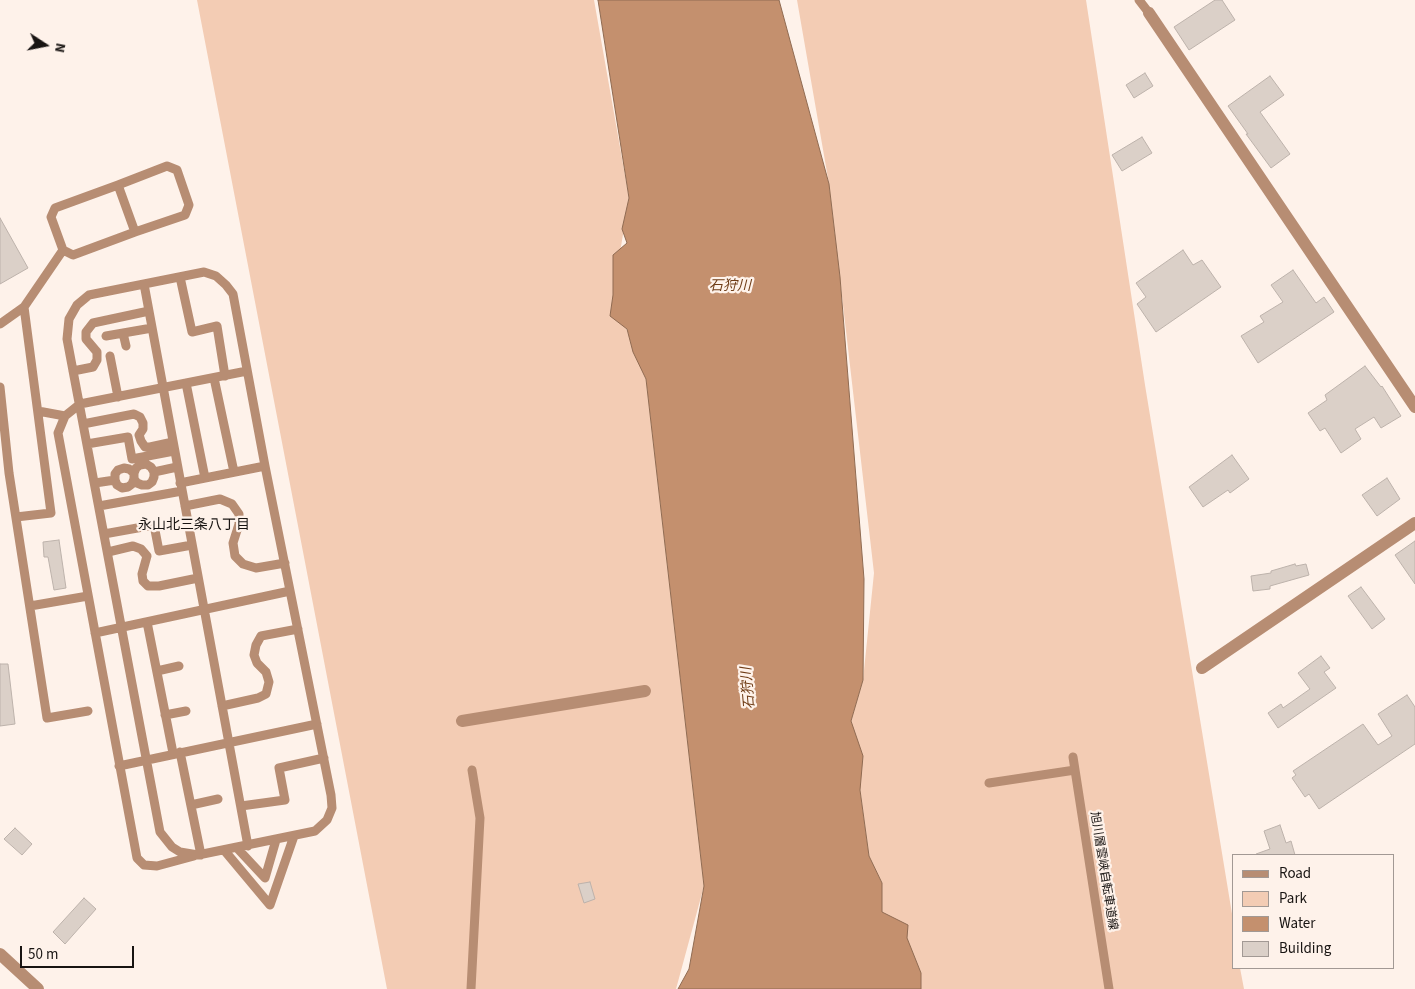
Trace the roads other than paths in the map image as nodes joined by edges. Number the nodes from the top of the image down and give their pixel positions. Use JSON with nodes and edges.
{"nodes":[{"id":1,"x":1139,"y":0,"type":"edge"},
{"id":2,"x":1149,"y":13,"type":"joint"},
{"id":3,"x":118,"y":185,"type":"junction"},
{"id":4,"x":135,"y":232,"type":"junction"},
{"id":5,"x":62,"y":250,"type":"junction"},
{"id":6,"x":180,"y":277,"type":"junction"},
{"id":7,"x":144,"y":284,"type":"junction"},
{"id":8,"x":24,"y":306,"type":"junction"},
{"id":9,"x":149,"y":312,"type":"junction"},
{"id":10,"x":0,"y":324,"type":"edge"},
{"id":11,"x":152,"y":328,"type":"junction"},
{"id":12,"x":123,"y":333,"type":"junction"},
{"id":13,"x":106,"y":336,"type":"dead end"},
{"id":14,"x":126,"y":346,"type":"dead end"},
{"id":15,"x":110,"y":356,"type":"dead end"},
{"id":16,"x":123,"y":369,"type":"dead end"},
{"id":17,"x":73,"y":371,"type":"junction"},
{"id":18,"x":248,"y":371,"type":"junction"},
{"id":19,"x":113,"y":372,"type":"junction"},
{"id":20,"x":225,"y":376,"type":"junction"},
{"id":21,"x":214,"y":378,"type":"junction"},
{"id":22,"x":186,"y":384,"type":"junction"},
{"id":23,"x":0,"y":387,"type":"edge"},
{"id":24,"x":163,"y":388,"type":"junction"},
{"id":25,"x":118,"y":397,"type":"junction"},
{"id":26,"x":80,"y":404,"type":"junction"},
{"id":27,"x":1415,"y":407,"type":"edge"},
{"id":28,"x":38,"y":412,"type":"junction"},
{"id":29,"x":65,"y":416,"type":"junction"},
{"id":30,"x":83,"y":424,"type":"junction"},
{"id":31,"x":87,"y":444,"type":"junction"},
{"id":32,"x":174,"y":446,"type":"junction"},
{"id":33,"x":265,"y":466,"type":"junction"},
{"id":34,"x":177,"y":468,"type":"junction"},
{"id":35,"x":154,"y":472,"type":"junction"},
{"id":36,"x":234,"y":472,"type":"junction"},
{"id":37,"x":4,"y":473,"type":"edge"},
{"id":38,"x":134,"y":476,"type":"junction"},
{"id":39,"x":206,"y":478,"type":"junction"},
{"id":40,"x":115,"y":480,"type":"junction"},
{"id":41,"x":94,"y":483,"type":"junction"},
{"id":42,"x":181,"y":487,"type":"junction"},
{"id":43,"x":99,"y":506,"type":"junction"},
{"id":44,"x":185,"y":506,"type":"junction"},
{"id":45,"x":16,"y":517,"type":"junction"},
{"id":46,"x":1415,"y":523,"type":"edge"},
{"id":47,"x":104,"y":534,"type":"junction"},
{"id":48,"x":192,"y":545,"type":"junction"},
{"id":49,"x":108,"y":552,"type":"junction"},
{"id":50,"x":285,"y":563,"type":"junction"},
{"id":51,"x":198,"y":578,"type":"junction"},
{"id":52,"x":290,"y":591,"type":"junction"},
{"id":53,"x":88,"y":596,"type":"junction"},
{"id":54,"x":30,"y":606,"type":"junction"},
{"id":55,"x":204,"y":611,"type":"junction"},
{"id":56,"x":147,"y":622,"type":"junction"},
{"id":57,"x":122,"y":627,"type":"junction"},
{"id":58,"x":298,"y":629,"type":"junction"},
{"id":59,"x":95,"y":633,"type":"junction"},
{"id":60,"x":179,"y":666,"type":"dead end"},
{"id":61,"x":1202,"y":668,"type":"dead end"},
{"id":62,"x":157,"y":671,"type":"junction"},
{"id":63,"x":645,"y":692,"type":"dead end"},
{"id":64,"x":222,"y":706,"type":"junction"},
{"id":65,"x":88,"y":711,"type":"dead end"},
{"id":66,"x":186,"y":712,"type":"dead end"},
{"id":67,"x":165,"y":716,"type":"junction"},
{"id":68,"x":462,"y":722,"type":"dead end"},
{"id":69,"x":317,"y":724,"type":"junction"},
{"id":70,"x":229,"y":742,"type":"junction"},
{"id":71,"x":177,"y":753,"type":"junction"},
{"id":72,"x":1073,"y":757,"type":"dead end"},
{"id":73,"x":324,"y":758,"type":"junction"},
{"id":74,"x":147,"y":759,"type":"junction"},
{"id":75,"x":120,"y":766,"type":"junction"},
{"id":76,"x":472,"y":770,"type":"dead end"},
{"id":77,"x":1075,"y":770,"type":"junction"},
{"id":78,"x":989,"y":783,"type":"dead end"},
{"id":79,"x":218,"y":799,"type":"dead end"},
{"id":80,"x":191,"y":805,"type":"junction"},
{"id":81,"x":240,"y":806,"type":"junction"},
{"id":82,"x":294,"y":836,"type":"junction"},
{"id":83,"x":276,"y":840,"type":"junction"},
{"id":84,"x":248,"y":846,"type":"junction"},
{"id":85,"x":237,"y":848,"type":"junction"},
{"id":86,"x":224,"y":850,"type":"junction"},
{"id":87,"x":199,"y":855,"type":"junction"},
{"id":88,"x":0,"y":954,"type":"edge"},
{"id":89,"x":38,"y":989,"type":"edge"},
{"id":90,"x":471,"y":989,"type":"edge"},
{"id":91,"x":1109,"y":989,"type":"edge"}],
"edges":[{"from":1,"to":2,"type":"lane"},
{"from":2,"to":27,"type":"street"},
{"from":3,"to":4,"type":"lane"},
{"from":3,"to":4,"type":"lane"},
{"from":3,"to":5,"type":"lane"},
{"from":4,"to":5,"type":"lane"},
{"from":5,"to":8,"type":"lane"},
{"from":6,"to":7,"type":"lane"},
{"from":6,"to":18,"type":"lane"},
{"from":6,"to":20,"type":"lane"},
{"from":7,"to":9,"type":"lane"},
{"from":7,"to":17,"type":"lane"},
{"from":8,"to":10,"type":"lane"},
{"from":8,"to":28,"type":"lane"},
{"from":9,"to":11,"type":"lane"},
{"from":9,"to":17,"type":"lane"},
{"from":11,"to":12,"type":"lane"},
{"from":11,"to":24,"type":"lane"},
{"from":12,"to":13,"type":"lane"},
{"from":12,"to":14,"type":"lane"},
{"from":15,"to":19,"type":"lane"},
{"from":16,"to":19,"type":"lane"},
{"from":17,"to":26,"type":"lane"},
{"from":18,"to":20,"type":"lane"},
{"from":18,"to":33,"type":"lane"},
{"from":19,"to":25,"type":"lane"},
{"from":20,"to":21,"type":"lane"},
{"from":21,"to":22,"type":"lane"},
{"from":21,"to":36,"type":"lane"},
{"from":22,"to":24,"type":"lane"},
{"from":22,"to":39,"type":"lane"},
{"from":23,"to":37,"type":"lane"},
{"from":24,"to":25,"type":"lane"},
{"from":24,"to":32,"type":"lane"},
{"from":25,"to":26,"type":"lane"},
{"from":26,"to":29,"type":"lane"},
{"from":26,"to":30,"type":"lane"},
{"from":28,"to":29,"type":"lane"},
{"from":28,"to":45,"type":"lane"},
{"from":29,"to":53,"type":"lane"},
{"from":30,"to":31,"type":"lane"},
{"from":30,"to":32,"type":"lane"},
{"from":31,"to":32,"type":"lane"},
{"from":31,"to":41,"type":"lane"},
{"from":32,"to":34,"type":"lane"},
{"from":33,"to":36,"type":"lane"},
{"from":33,"to":50,"type":"lane"},
{"from":34,"to":35,"type":"lane"},
{"from":34,"to":42,"type":"lane"},
{"from":35,"to":38,"type":"lane"},
{"from":35,"to":38,"type":"lane"},
{"from":36,"to":39,"type":"lane"},
{"from":37,"to":45,"type":"lane"},
{"from":38,"to":40,"type":"lane"},
{"from":38,"to":40,"type":"lane"},
{"from":39,"to":42,"type":"lane"},
{"from":40,"to":41,"type":"lane"},
{"from":41,"to":43,"type":"lane"},
{"from":42,"to":43,"type":"lane"},
{"from":42,"to":44,"type":"lane"},
{"from":43,"to":47,"type":"lane"},
{"from":44,"to":48,"type":"lane"},
{"from":44,"to":50,"type":"lane"},
{"from":45,"to":54,"type":"lane"},
{"from":46,"to":61,"type":"street"},
{"from":47,"to":48,"type":"lane"},
{"from":47,"to":49,"type":"lane"},
{"from":48,"to":51,"type":"lane"},
{"from":49,"to":51,"type":"lane"},
{"from":49,"to":57,"type":"lane"},
{"from":50,"to":52,"type":"lane"},
{"from":51,"to":55,"type":"lane"},
{"from":52,"to":55,"type":"lane"},
{"from":52,"to":58,"type":"lane"},
{"from":53,"to":54,"type":"lane"},
{"from":53,"to":59,"type":"lane"},
{"from":54,"to":65,"type":"lane"},
{"from":55,"to":56,"type":"lane"},
{"from":55,"to":64,"type":"lane"},
{"from":56,"to":57,"type":"lane"},
{"from":56,"to":62,"type":"lane"},
{"from":57,"to":59,"type":"lane"},
{"from":57,"to":74,"type":"lane"},
{"from":58,"to":64,"type":"lane"},
{"from":58,"to":69,"type":"lane"},
{"from":59,"to":75,"type":"lane"},
{"from":60,"to":62,"type":"lane"},
{"from":62,"to":67,"type":"lane"},
{"from":63,"to":68,"type":"street"},
{"from":64,"to":70,"type":"lane"},
{"from":66,"to":67,"type":"lane"},
{"from":67,"to":71,"type":"lane"},
{"from":69,"to":70,"type":"lane"},
{"from":69,"to":73,"type":"lane"},
{"from":70,"to":71,"type":"lane"},
{"from":70,"to":81,"type":"lane"},
{"from":71,"to":74,"type":"lane"},
{"from":71,"to":80,"type":"lane"},
{"from":72,"to":77,"type":"lane","name":"旭川層雲峡自転車道線"},
{"from":73,"to":81,"type":"lane"},
{"from":73,"to":82,"type":"lane"},
{"from":74,"to":75,"type":"lane"},
{"from":74,"to":87,"type":"lane"},
{"from":75,"to":87,"type":"lane"},
{"from":76,"to":90,"type":"lane"},
{"from":77,"to":78,"type":"lane"},
{"from":77,"to":91,"type":"lane","name":"旭川層雲峡自転車道線"},
{"from":79,"to":80,"type":"lane"},
{"from":80,"to":87,"type":"lane"},
{"from":81,"to":84,"type":"lane"},
{"from":82,"to":83,"type":"lane"},
{"from":82,"to":86,"type":"lane"},
{"from":83,"to":84,"type":"lane"},
{"from":83,"to":85,"type":"lane"},
{"from":84,"to":85,"type":"lane"},
{"from":85,"to":86,"type":"lane"},
{"from":86,"to":87,"type":"lane"},
{"from":88,"to":89,"type":"street"}]}
